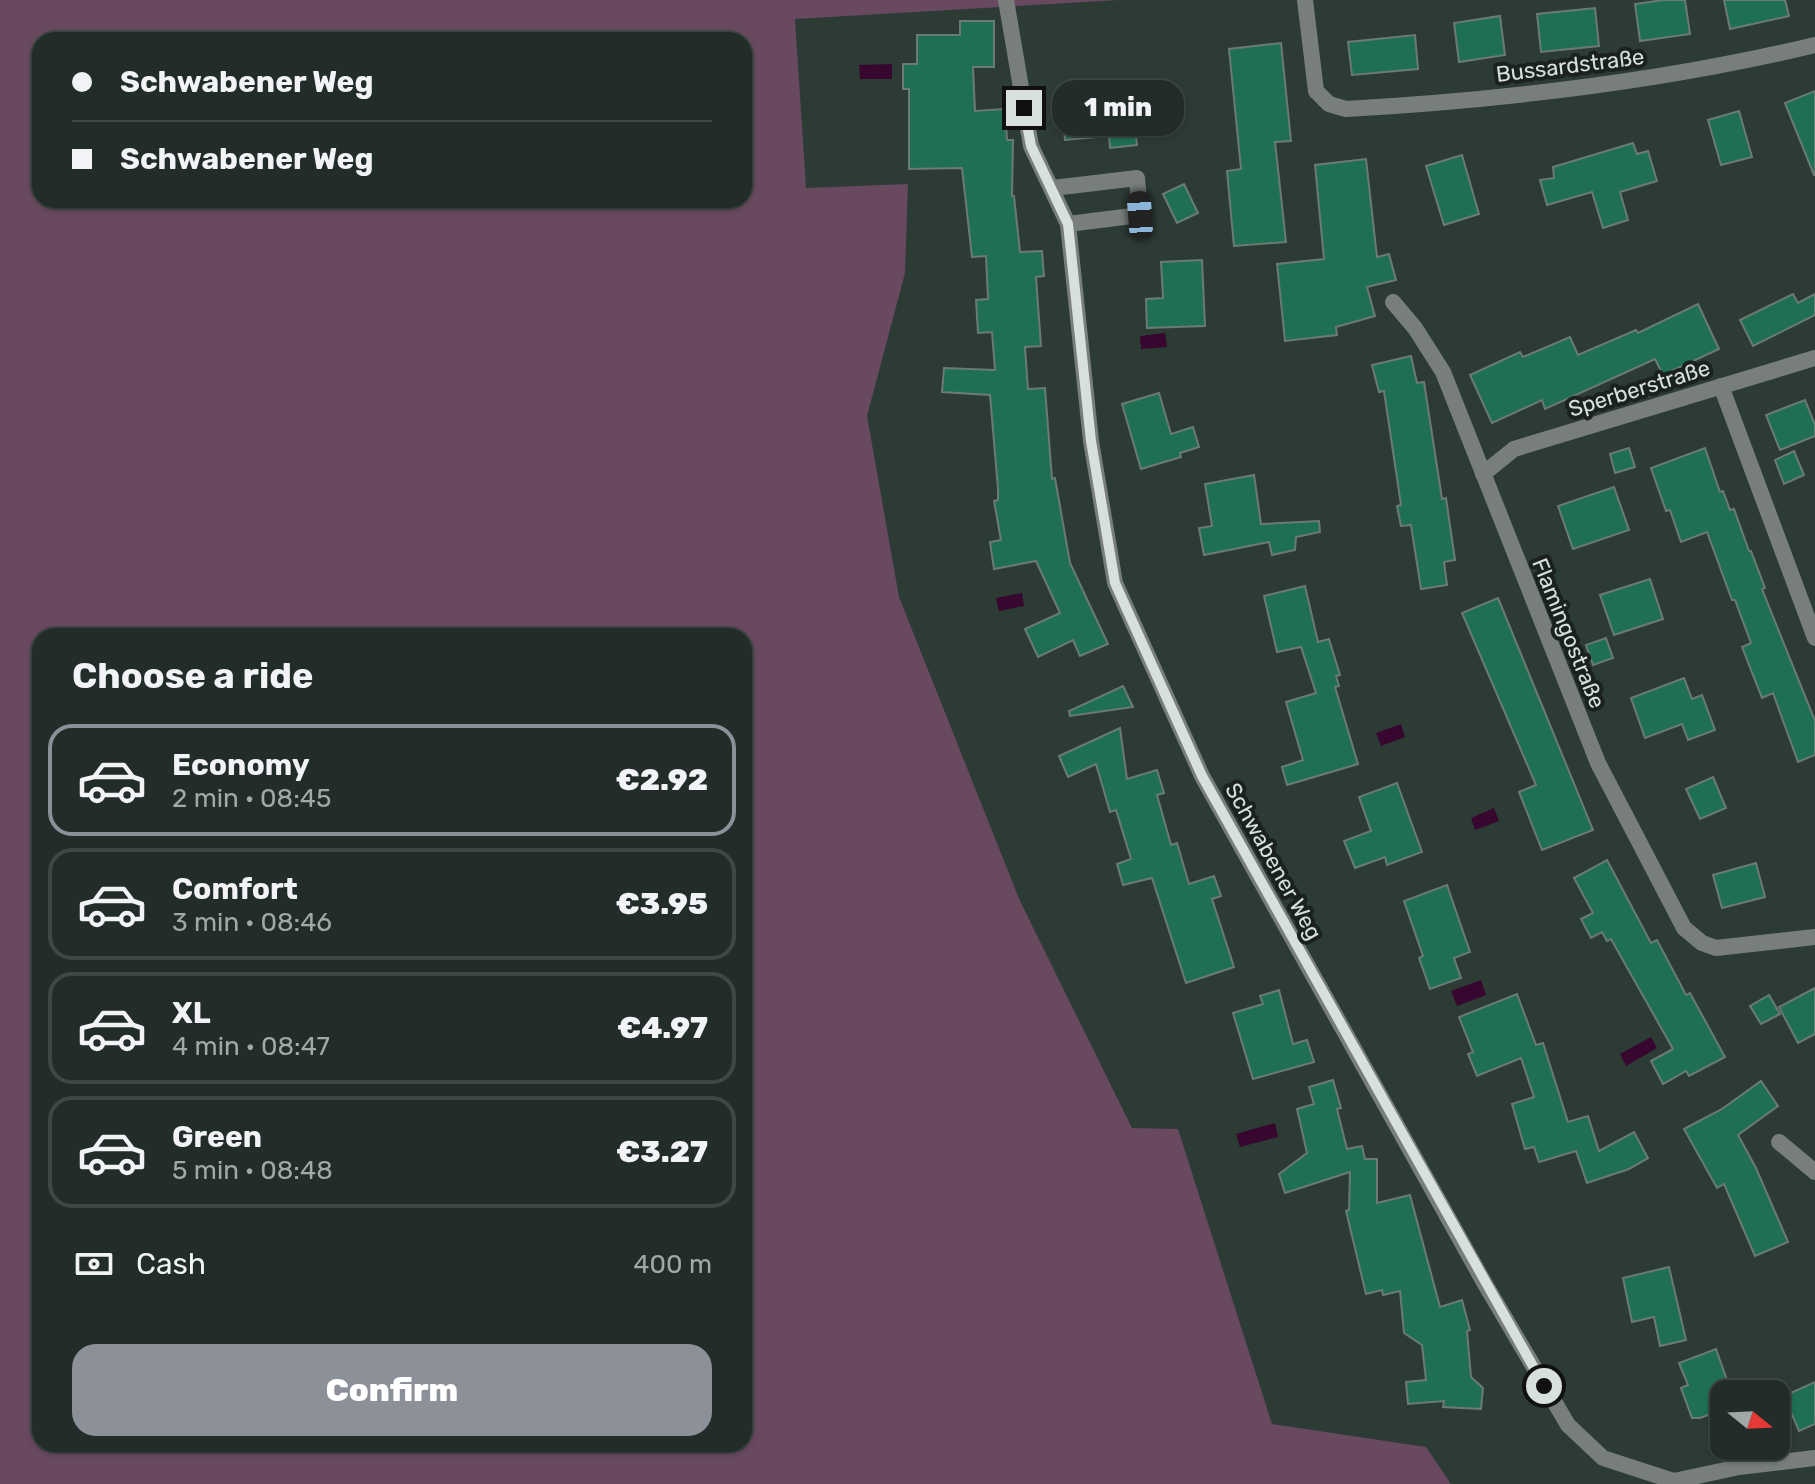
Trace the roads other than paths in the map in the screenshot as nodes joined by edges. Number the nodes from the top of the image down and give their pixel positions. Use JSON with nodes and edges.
{"nodes":[{"id":1,"x":1006,"y":0,"type":"edge"},
{"id":2,"x":1305,"y":0,"type":"edge"},
{"id":3,"x":1815,"y":45,"type":"edge"},
{"id":4,"x":1053,"y":188,"type":"junction"},
{"id":5,"x":1068,"y":224,"type":"junction"},
{"id":6,"x":1393,"y":302,"type":"dead end"},
{"id":7,"x":1815,"y":358,"type":"edge"},
{"id":8,"x":1721,"y":386,"type":"junction"},
{"id":9,"x":1483,"y":474,"type":"junction"},
{"id":10,"x":1815,"y":638,"type":"edge"},
{"id":11,"x":1815,"y":937,"type":"edge"},
{"id":12,"x":1779,"y":1142,"type":"dead end"},
{"id":13,"x":1815,"y":1172,"type":"edge"},
{"id":14,"x":1815,"y":1458,"type":"edge"},
{"id":15,"x":1676,"y":1483,"type":"edge"}],
"edges":[{"from":1,"to":4,"type":"street","name":"Schwabener Weg"},
{"from":2,"to":3,"type":"street","name":"Bussardstraße"},
{"from":4,"to":5,"type":"street","name":"Schwabener Weg"},
{"from":4,"to":5,"type":"street"},
{"from":5,"to":15,"type":"street","name":"Schwabener Weg"},
{"from":6,"to":9,"type":"street","name":"Flamingostraße"},
{"from":7,"to":8,"type":"street","name":"Sperberstraße"},
{"from":8,"to":9,"type":"street","name":"Sperberstraße"},
{"from":8,"to":10,"type":"street"},
{"from":9,"to":11,"type":"street","name":"Flamingostraße"},
{"from":12,"to":13,"type":"street"},
{"from":14,"to":15,"type":"street"}]}
